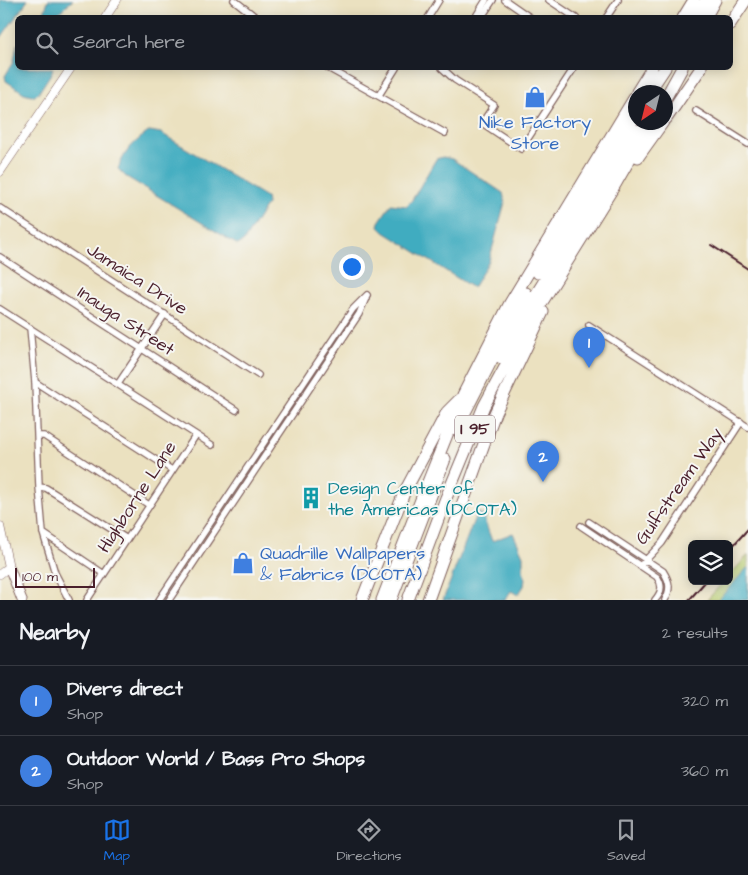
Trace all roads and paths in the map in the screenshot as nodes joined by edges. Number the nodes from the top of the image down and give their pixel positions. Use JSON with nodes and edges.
{"nodes":[{"id":1,"x":117,"y":0,"type":"edge"},
{"id":2,"x":234,"y":0,"type":"edge"},
{"id":3,"x":439,"y":0,"type":"edge"},
{"id":4,"x":486,"y":0,"type":"edge"},
{"id":5,"x":492,"y":0,"type":"edge"},
{"id":6,"x":505,"y":0,"type":"edge"},
{"id":7,"x":549,"y":0,"type":"edge"},
{"id":8,"x":618,"y":0,"type":"edge"},
{"id":9,"x":694,"y":0,"type":"edge"},
{"id":10,"x":706,"y":0,"type":"edge"},
{"id":11,"x":716,"y":0,"type":"edge"},
{"id":12,"x":723,"y":0,"type":"edge"},
{"id":13,"x":746,"y":0,"type":"edge"},
{"id":14,"x":107,"y":15,"type":"edge"},
{"id":15,"x":253,"y":15,"type":"edge"},
{"id":16,"x":430,"y":15,"type":"edge"},
{"id":17,"x":477,"y":15,"type":"edge"},
{"id":18,"x":483,"y":15,"type":"edge"},
{"id":19,"x":527,"y":15,"type":"edge"},
{"id":20,"x":572,"y":15,"type":"edge"},
{"id":21,"x":608,"y":15,"type":"edge"},
{"id":22,"x":685,"y":15,"type":"edge"},
{"id":23,"x":697,"y":15,"type":"edge"},
{"id":24,"x":707,"y":15,"type":"edge"},
{"id":25,"x":714,"y":15,"type":"edge"},
{"id":26,"x":733,"y":20,"type":"edge"},
{"id":27,"x":70,"y":70,"type":"edge"},
{"id":28,"x":332,"y":70,"type":"edge"},
{"id":29,"x":395,"y":70,"type":"edge"},
{"id":30,"x":447,"y":70,"type":"edge"},
{"id":31,"x":573,"y":70,"type":"edge"},
{"id":32,"x":651,"y":70,"type":"edge"},
{"id":33,"x":663,"y":70,"type":"edge"},
{"id":34,"x":675,"y":70,"type":"edge"},
{"id":35,"x":680,"y":70,"type":"edge"},
{"id":36,"x":700,"y":70,"type":"edge"},
{"id":37,"x":642,"y":85,"type":"edge"},
{"id":38,"x":653,"y":85,"type":"edge"},
{"id":39,"x":667,"y":85,"type":"edge"},
{"id":40,"x":669,"y":85,"type":"edge"},
{"id":41,"x":378,"y":96,"type":"junction"},
{"id":42,"x":628,"y":107,"type":"edge"},
{"id":43,"x":673,"y":109,"type":"edge"},
{"id":44,"x":696,"y":111,"type":"dead end"},
{"id":45,"x":628,"y":127,"type":"edge"},
{"id":46,"x":637,"y":130,"type":"edge"},
{"id":47,"x":646,"y":130,"type":"edge"},
{"id":48,"x":657,"y":130,"type":"edge"},
{"id":49,"x":445,"y":133,"type":"dead end"},
{"id":50,"x":748,"y":144,"type":"edge"},
{"id":51,"x":0,"y":172,"type":"edge"},
{"id":52,"x":616,"y":183,"type":"junction"},
{"id":53,"x":0,"y":208,"type":"edge"},
{"id":54,"x":0,"y":257,"type":"edge"},
{"id":55,"x":564,"y":268,"type":"junction"},
{"id":56,"x":0,"y":309,"type":"edge"},
{"id":57,"x":164,"y":314,"type":"junction"},
{"id":58,"x":589,"y":325,"type":"dead end"},
{"id":59,"x":30,"y":328,"type":"junction"},
{"id":60,"x":141,"y":349,"type":"junction"},
{"id":61,"x":258,"y":375,"type":"dead end"},
{"id":62,"x":35,"y":382,"type":"junction"},
{"id":63,"x":118,"y":384,"type":"junction"},
{"id":64,"x":463,"y":395,"type":"junction"},
{"id":65,"x":236,"y":410,"type":"dead end"},
{"id":66,"x":741,"y":422,"type":"junction"},
{"id":67,"x":748,"y":427,"type":"edge"},
{"id":68,"x":196,"y":435,"type":"junction"},
{"id":69,"x":37,"y":436,"type":"junction"},
{"id":70,"x":212,"y":445,"type":"dead end"},
{"id":71,"x":172,"y":470,"type":"junction"},
{"id":72,"x":39,"y":487,"type":"junction"},
{"id":73,"x":149,"y":505,"type":"junction"},
{"id":74,"x":589,"y":522,"type":"dead end"},
{"id":75,"x":0,"y":526,"type":"edge"},
{"id":76,"x":581,"y":526,"type":"dead end"},
{"id":77,"x":43,"y":533,"type":"junction"},
{"id":78,"x":127,"y":539,"type":"junction"},
{"id":79,"x":645,"y":561,"type":"junction"},
{"id":80,"x":640,"y":566,"type":"junction"},
{"id":81,"x":9,"y":567,"type":"junction"},
{"id":82,"x":0,"y":574,"type":"edge"},
{"id":83,"x":104,"y":574,"type":"junction"},
{"id":84,"x":22,"y":600,"type":"edge"},
{"id":85,"x":69,"y":600,"type":"edge"},
{"id":86,"x":87,"y":600,"type":"edge"},
{"id":87,"x":159,"y":600,"type":"edge"},
{"id":88,"x":169,"y":600,"type":"edge"},
{"id":89,"x":362,"y":600,"type":"edge"},
{"id":90,"x":382,"y":600,"type":"edge"},
{"id":91,"x":391,"y":600,"type":"edge"},
{"id":92,"x":401,"y":600,"type":"edge"},
{"id":93,"x":408,"y":600,"type":"edge"},
{"id":94,"x":428,"y":600,"type":"edge"},
{"id":95,"x":655,"y":600,"type":"edge"},
{"id":96,"x":665,"y":600,"type":"edge"}],
"edges":[{"from":1,"to":14,"type":"street"},
{"from":2,"to":15,"type":"street"},
{"from":3,"to":16,"type":"street"},
{"from":4,"to":17,"type":"street"},
{"from":5,"to":18,"type":"street"},
{"from":6,"to":19,"type":"street"},
{"from":7,"to":20,"type":"street"},
{"from":8,"to":21,"type":"street"},
{"from":9,"to":22,"type":"highway"},
{"from":10,"to":23,"type":"highway"},
{"from":11,"to":24,"type":"highway"},
{"from":12,"to":25,"type":"highway"},
{"from":13,"to":26,"type":"highway"},
{"from":27,"to":51,"type":"street"},
{"from":28,"to":41,"type":"street"},
{"from":29,"to":41,"type":"street"},
{"from":30,"to":31,"type":"street"},
{"from":32,"to":37,"type":"highway","number":"I 95"},
{"from":33,"to":38,"type":"highway"},
{"from":34,"to":39,"type":"highway"},
{"from":35,"to":40,"type":"highway"},
{"from":36,"to":43,"type":"highway"},
{"from":41,"to":49,"type":"street"},
{"from":42,"to":64,"type":"highway","number":"I 95"},
{"from":44,"to":50,"type":"street"},
{"from":45,"to":91,"type":"highway"},
{"from":46,"to":92,"type":"highway"},
{"from":47,"to":52,"type":"highway","number":"I 95"},
{"from":48,"to":52,"type":"highway"},
{"from":52,"to":55,"type":"highway","number":"I 95"},
{"from":53,"to":57,"type":"street","name":"Jamaica Drive"},
{"from":54,"to":60,"type":"street","name":"Inauga Street"},
{"from":55,"to":93,"type":"highway","number":"I 95"},
{"from":55,"to":94,"type":"highway"},
{"from":56,"to":59,"type":"street"},
{"from":57,"to":60,"type":"street"},
{"from":57,"to":61,"type":"street","name":"Jamaica Drive"},
{"from":58,"to":66,"type":"street"},
{"from":59,"to":62,"type":"street"},
{"from":59,"to":63,"type":"street"},
{"from":60,"to":63,"type":"street"},
{"from":60,"to":65,"type":"street","name":"Inauga Street"},
{"from":62,"to":69,"type":"street"},
{"from":62,"to":71,"type":"street"},
{"from":63,"to":68,"type":"street"},
{"from":64,"to":89,"type":"highway"},
{"from":64,"to":90,"type":"highway","number":"I 95"},
{"from":66,"to":67,"type":"street"},
{"from":66,"to":79,"type":"street","name":"Gulfstream Way"},
{"from":68,"to":70,"type":"street"},
{"from":68,"to":71,"type":"street","name":"Highborne Lane"},
{"from":69,"to":72,"type":"street"},
{"from":69,"to":73,"type":"street"},
{"from":71,"to":73,"type":"street","name":"Highborne Lane"},
{"from":72,"to":77,"type":"street"},
{"from":72,"to":78,"type":"street"},
{"from":73,"to":78,"type":"street","name":"Highborne Lane"},
{"from":74,"to":79,"type":"street"},
{"from":75,"to":81,"type":"street"},
{"from":76,"to":80,"type":"street"},
{"from":77,"to":83,"type":"street"},
{"from":77,"to":85,"type":"street"},
{"from":78,"to":83,"type":"street","name":"Highborne Lane"},
{"from":79,"to":80,"type":"street","name":"Gulfstream Way"},
{"from":79,"to":96,"type":"street"},
{"from":80,"to":95,"type":"street"},
{"from":81,"to":82,"type":"street"},
{"from":81,"to":84,"type":"main road"},
{"from":83,"to":86,"type":"street","name":"Highborne Lane"},
{"from":87,"to":88,"type":"street"}]}
